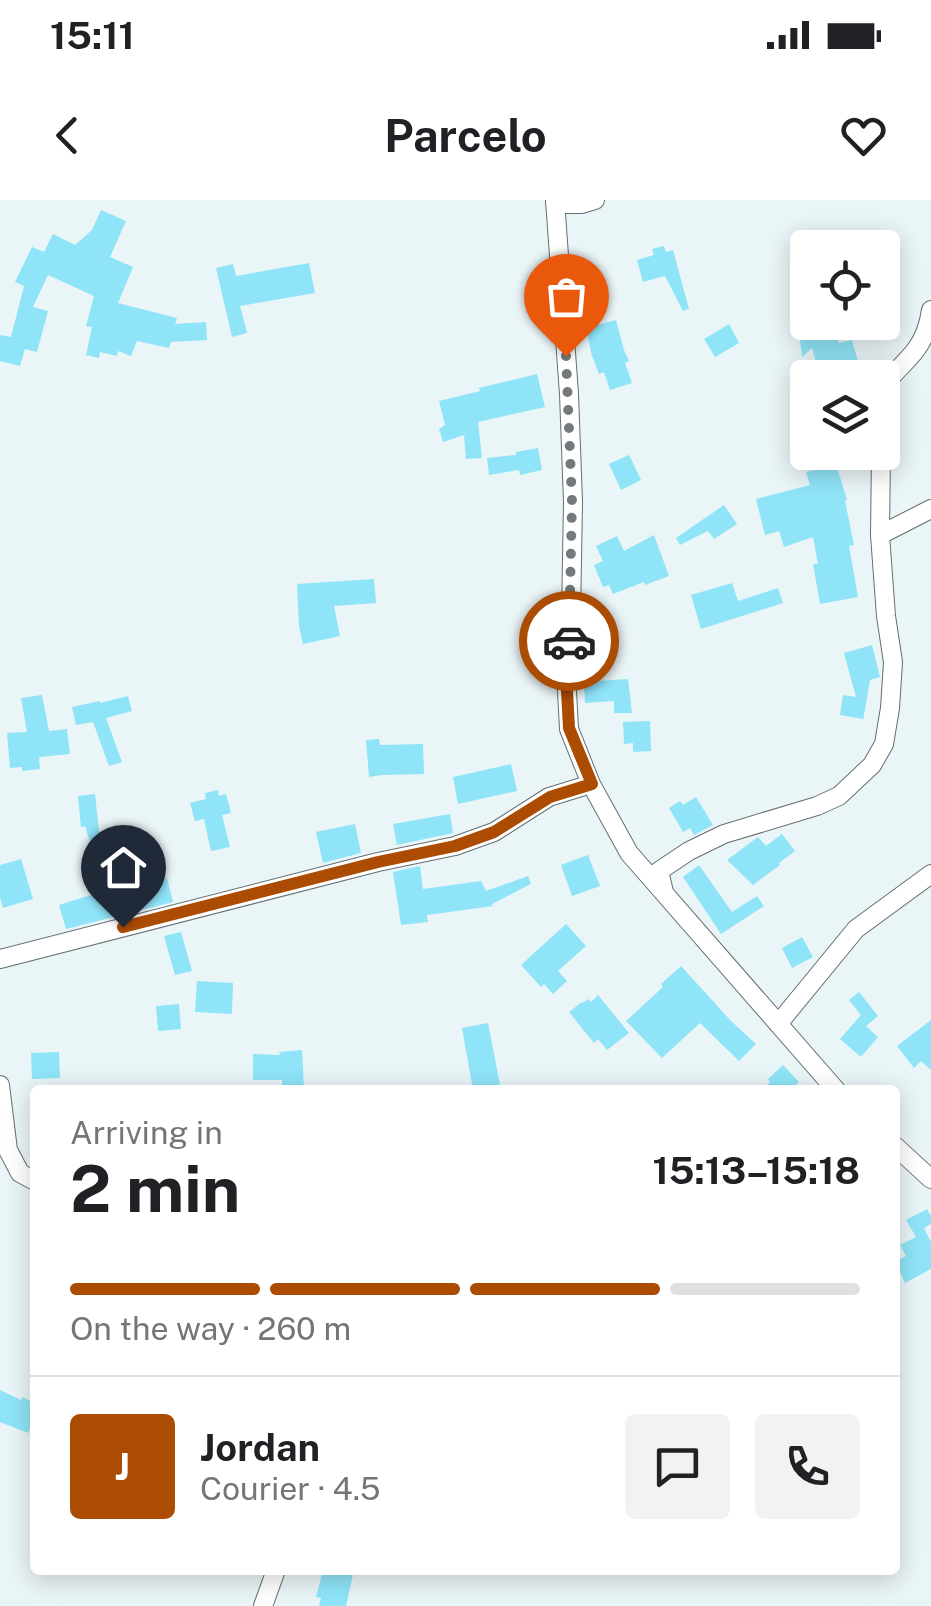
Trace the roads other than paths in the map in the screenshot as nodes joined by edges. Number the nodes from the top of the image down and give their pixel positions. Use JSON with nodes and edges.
{"nodes":[{"id":1,"x":595,"y":200,"type":"edge"},
{"id":2,"x":555,"y":202,"type":"edge"},
{"id":3,"x":931,"y":310,"type":"edge"},
{"id":4,"x":900,"y":364,"type":"edge"},
{"id":5,"x":881,"y":470,"type":"edge"},
{"id":6,"x":931,"y":510,"type":"edge"},
{"id":7,"x":880,"y":534,"type":"junction"},
{"id":8,"x":592,"y":784,"type":"junction"},
{"id":9,"x":931,"y":874,"type":"edge"},
{"id":10,"x":666,"y":897,"type":"junction"},
{"id":11,"x":0,"y":959,"type":"edge"},
{"id":12,"x":778,"y":1024,"type":"junction"},
{"id":13,"x":829,"y":1085,"type":"edge"},
{"id":14,"x":0,"y":1086,"type":"edge"},
{"id":15,"x":900,"y":1151,"type":"edge"},
{"id":16,"x":30,"y":1179,"type":"edge"},
{"id":17,"x":931,"y":1180,"type":"edge"},
{"id":18,"x":274,"y":1575,"type":"edge"},
{"id":19,"x":263,"y":1606,"type":"edge"}],
"edges":[{"from":1,"to":2,"type":"street"},
{"from":2,"to":8,"type":"street"},
{"from":3,"to":4,"type":"street"},
{"from":5,"to":7,"type":"street"},
{"from":6,"to":7,"type":"street"},
{"from":7,"to":10,"type":"street"},
{"from":8,"to":10,"type":"street"},
{"from":8,"to":11,"type":"street"},
{"from":9,"to":12,"type":"street"},
{"from":10,"to":12,"type":"street"},
{"from":12,"to":13,"type":"street"},
{"from":14,"to":16,"type":"street"},
{"from":15,"to":17,"type":"street"},
{"from":18,"to":19,"type":"street"}]}
